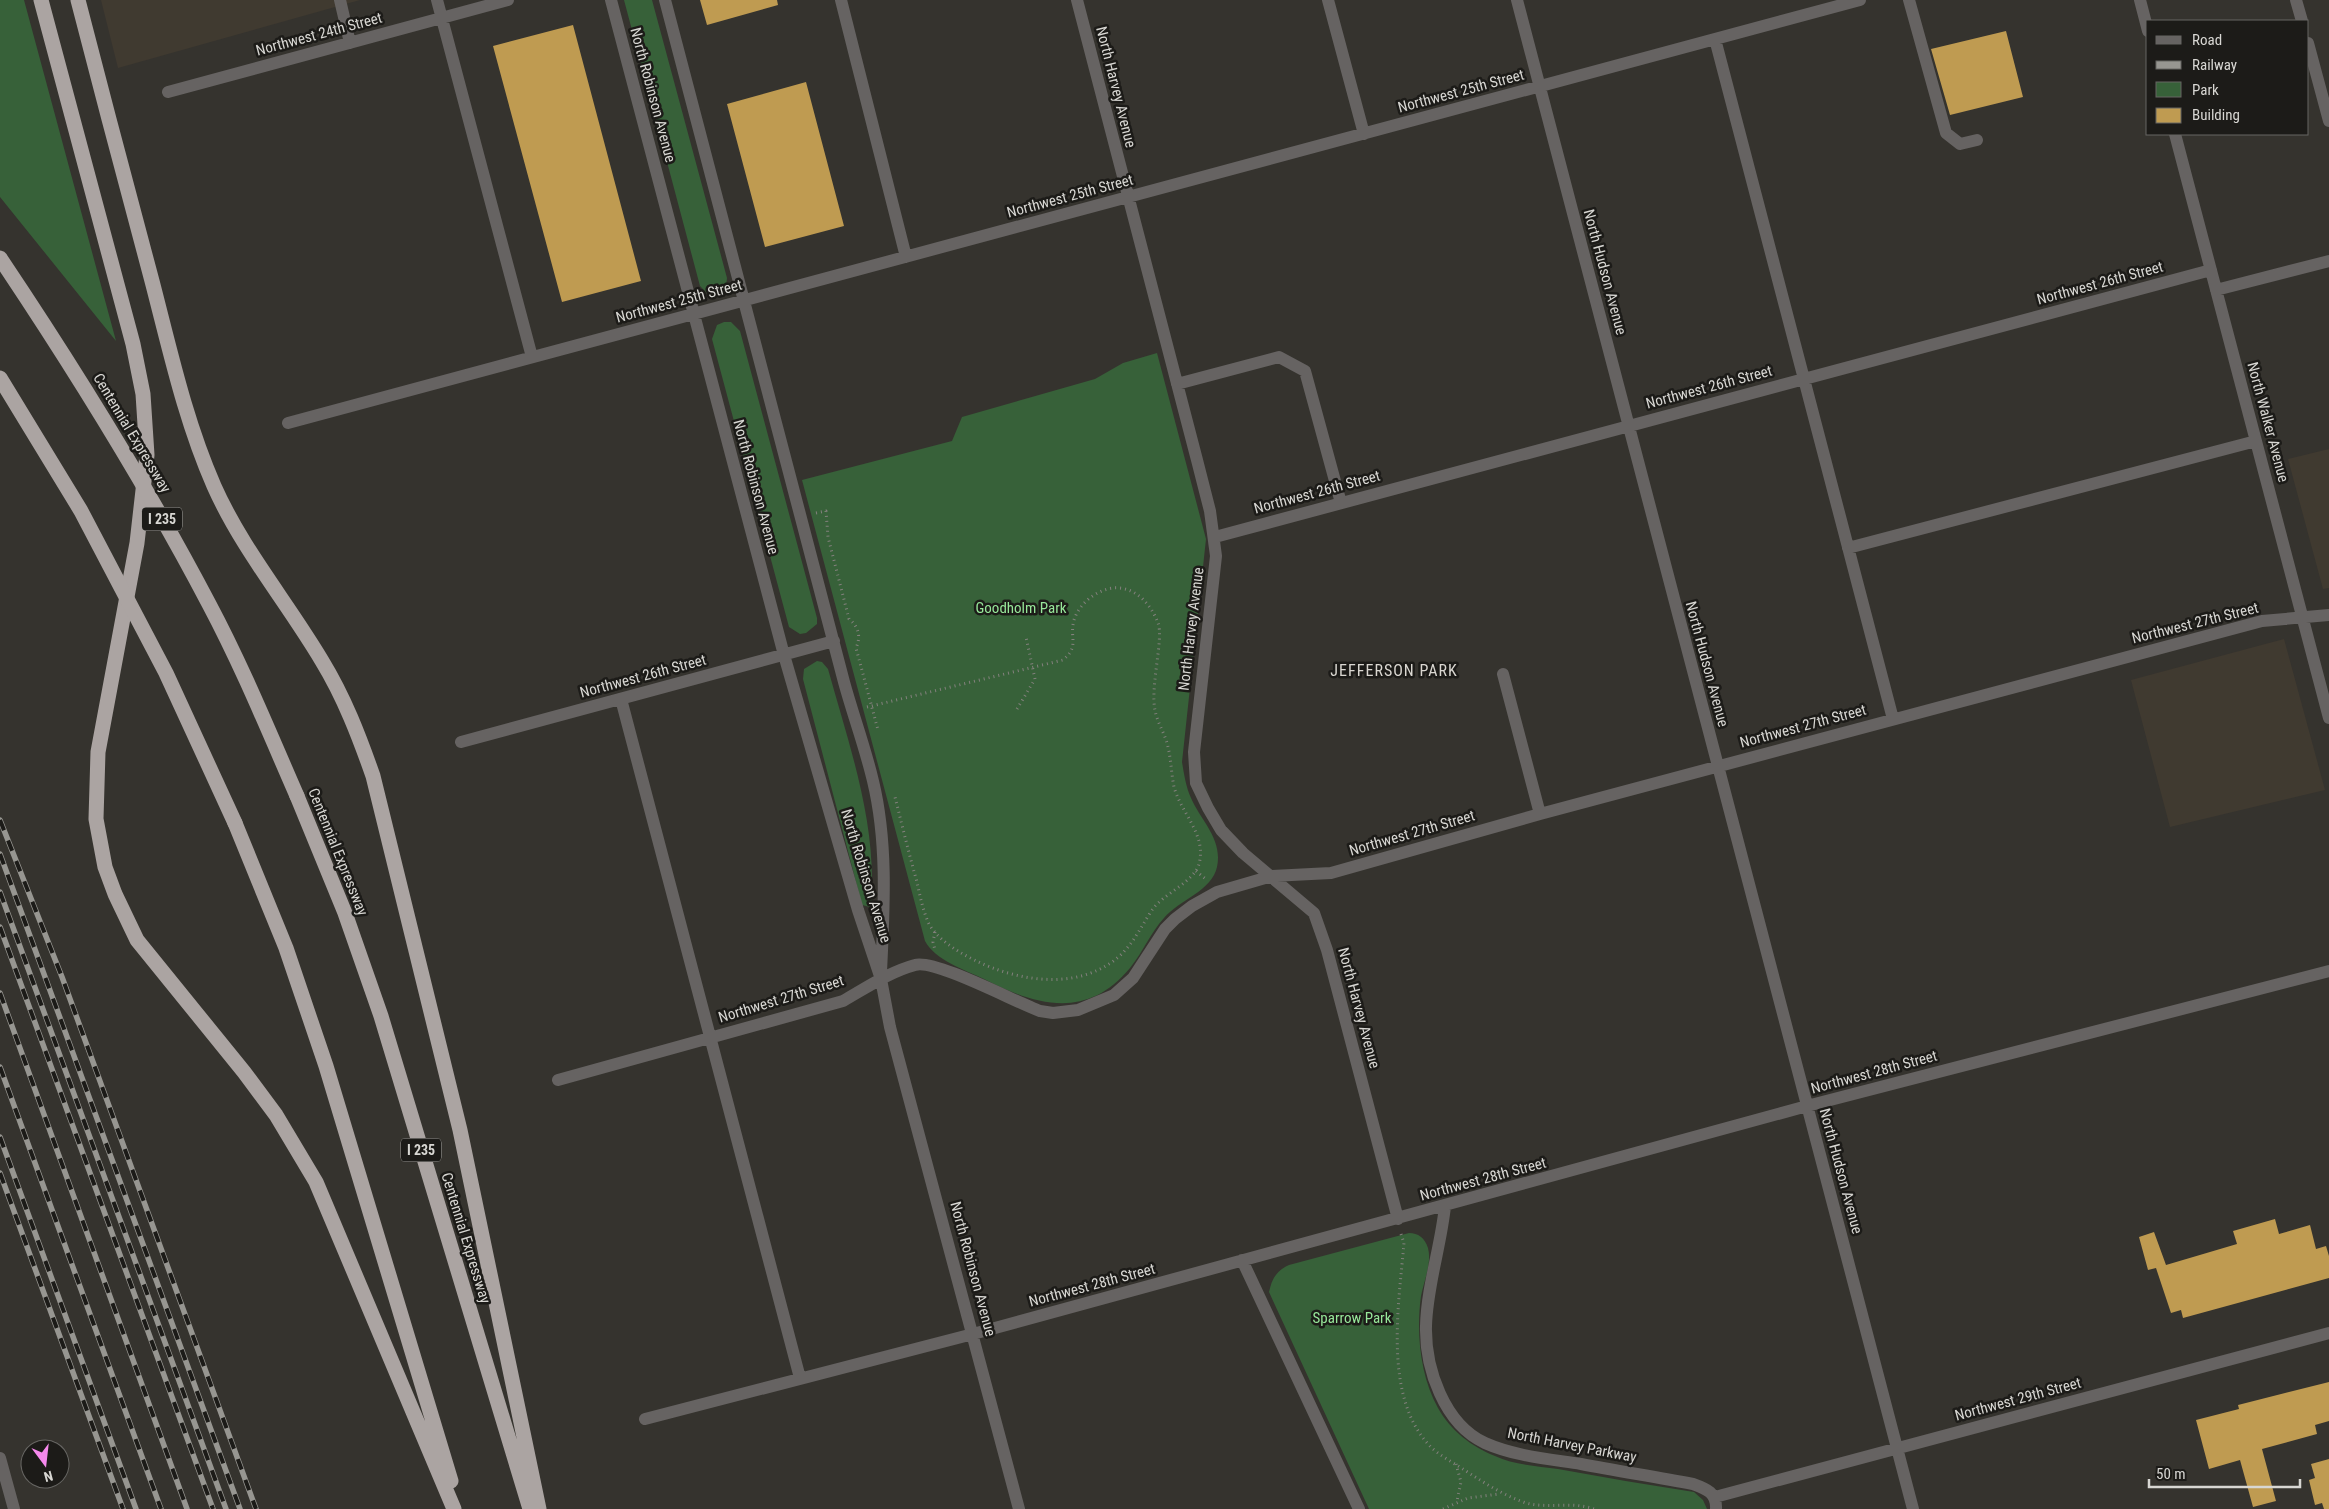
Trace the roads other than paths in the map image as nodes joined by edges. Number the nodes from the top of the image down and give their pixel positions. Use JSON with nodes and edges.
{"nodes":[{"id":1,"x":41,"y":0,"type":"edge"},
{"id":2,"x":78,"y":0,"type":"edge"},
{"id":3,"x":340,"y":0,"type":"edge"},
{"id":4,"x":437,"y":0,"type":"edge"},
{"id":5,"x":508,"y":0,"type":"edge"},
{"id":6,"x":610,"y":0,"type":"edge"},
{"id":7,"x":665,"y":0,"type":"edge"},
{"id":8,"x":841,"y":0,"type":"edge"},
{"id":9,"x":1077,"y":0,"type":"edge"},
{"id":10,"x":1328,"y":0,"type":"edge"},
{"id":11,"x":1517,"y":0,"type":"edge"},
{"id":12,"x":1860,"y":0,"type":"edge"},
{"id":13,"x":1909,"y":0,"type":"edge"},
{"id":14,"x":2140,"y":0,"type":"edge"},
{"id":15,"x":2296,"y":0,"type":"edge"},
{"id":16,"x":442,"y":18,"type":"junction"},
{"id":17,"x":2302,"y":20,"type":"edge"},
{"id":18,"x":2146,"y":23,"type":"edge"},
{"id":19,"x":1715,"y":39,"type":"junction"},
{"id":20,"x":350,"y":43,"type":"junction"},
{"id":21,"x":2309,"y":47,"type":"edge"},
{"id":22,"x":1539,"y":86,"type":"junction"},
{"id":23,"x":168,"y":92,"type":"dead end"},
{"id":24,"x":2329,"y":121,"type":"edge"},
{"id":25,"x":1364,"y":134,"type":"junction"},
{"id":26,"x":2175,"y":135,"type":"edge"},
{"id":27,"x":1977,"y":140,"type":"dead end"},
{"id":28,"x":1128,"y":197,"type":"junction"},
{"id":29,"x":906,"y":257,"type":"junction"},
{"id":30,"x":0,"y":258,"type":"edge"},
{"id":31,"x":2329,"y":261,"type":"edge"},
{"id":32,"x":2211,"y":270,"type":"junction"},
{"id":33,"x":2216,"y":290,"type":"junction"},
{"id":34,"x":745,"y":300,"type":"junction"},
{"id":35,"x":694,"y":314,"type":"junction"},
{"id":36,"x":532,"y":358,"type":"junction"},
{"id":37,"x":0,"y":378,"type":"edge"},
{"id":38,"x":1804,"y":379,"type":"junction"},
{"id":39,"x":1177,"y":384,"type":"junction"},
{"id":40,"x":288,"y":423,"type":"dead end"},
{"id":41,"x":1628,"y":426,"type":"junction"},
{"id":42,"x":2256,"y":441,"type":"junction"},
{"id":43,"x":1341,"y":503,"type":"junction"},
{"id":44,"x":1215,"y":537,"type":"junction"},
{"id":45,"x":1848,"y":548,"type":"junction"},
{"id":46,"x":2329,"y":615,"type":"edge"},
{"id":47,"x":2302,"y":617,"type":"junction"},
{"id":48,"x":834,"y":641,"type":"junction"},
{"id":49,"x":784,"y":655,"type":"junction"},
{"id":50,"x":1503,"y":674,"type":"dead end"},
{"id":51,"x":621,"y":699,"type":"junction"},
{"id":52,"x":2329,"y":718,"type":"edge"},
{"id":53,"x":1893,"y":719,"type":"junction"},
{"id":54,"x":461,"y":742,"type":"dead end"},
{"id":55,"x":1717,"y":766,"type":"junction"},
{"id":56,"x":1540,"y":814,"type":"junction"},
{"id":57,"x":1272,"y":876,"type":"junction"},
{"id":58,"x":2329,"y":971,"type":"edge"},
{"id":59,"x":881,"y":979,"type":"junction"},
{"id":60,"x":710,"y":1038,"type":"junction"},
{"id":61,"x":558,"y":1080,"type":"dead end"},
{"id":62,"x":1807,"y":1106,"type":"junction"},
{"id":63,"x":1445,"y":1206,"type":"junction"},
{"id":64,"x":1398,"y":1219,"type":"junction"},
{"id":65,"x":1242,"y":1260,"type":"junction"},
{"id":66,"x":2329,"y":1333,"type":"edge"},
{"id":67,"x":973,"y":1334,"type":"junction"},
{"id":68,"x":800,"y":1378,"type":"junction"},
{"id":69,"x":645,"y":1419,"type":"dead end"},
{"id":70,"x":1897,"y":1448,"type":"junction"},
{"id":71,"x":0,"y":1458,"type":"edge"},
{"id":72,"x":1716,"y":1503,"type":"edge"},
{"id":73,"x":14,"y":1509,"type":"edge"},
{"id":74,"x":454,"y":1509,"type":"edge"},
{"id":75,"x":460,"y":1509,"type":"edge"},
{"id":76,"x":530,"y":1509,"type":"edge"},
{"id":77,"x":539,"y":1509,"type":"edge"},
{"id":78,"x":1019,"y":1509,"type":"edge"},
{"id":79,"x":1359,"y":1509,"type":"edge"},
{"id":80,"x":1913,"y":1509,"type":"edge"}],
"edges":[{"from":1,"to":74,"type":"highway"},
{"from":2,"to":77,"type":"highway"},
{"from":3,"to":20,"type":"street"},
{"from":4,"to":16,"type":"street"},
{"from":5,"to":16,"type":"street","name":"Northwest 24th Street"},
{"from":6,"to":35,"type":"street","name":"North Robinson Avenue"},
{"from":7,"to":34,"type":"street","name":"North Robinson Avenue"},
{"from":8,"to":29,"type":"street"},
{"from":9,"to":28,"type":"street","name":"North Harvey Avenue"},
{"from":10,"to":25,"type":"street"},
{"from":11,"to":22,"type":"street","name":"North Hudson Avenue"},
{"from":12,"to":19,"type":"street","name":"Northwest 25th Street"},
{"from":13,"to":27,"type":"street"},
{"from":14,"to":18,"type":"street"},
{"from":15,"to":17,"type":"street"},
{"from":16,"to":20,"type":"street","name":"Northwest 24th Street"},
{"from":16,"to":36,"type":"street"},
{"from":19,"to":22,"type":"street","name":"Northwest 25th Street"},
{"from":19,"to":38,"type":"street"},
{"from":20,"to":23,"type":"street","name":"Northwest 24th Street"},
{"from":21,"to":24,"type":"street"},
{"from":22,"to":25,"type":"street","name":"Northwest 25th Street"},
{"from":22,"to":41,"type":"street","name":"North Hudson Avenue"},
{"from":25,"to":28,"type":"street","name":"Northwest 25th Street"},
{"from":26,"to":32,"type":"street","name":"North Walker Avenue"},
{"from":28,"to":29,"type":"street","name":"Northwest 25th Street"},
{"from":28,"to":39,"type":"street","name":"North Harvey Avenue"},
{"from":29,"to":34,"type":"street","name":"Northwest 25th Street"},
{"from":30,"to":76,"type":"highway","name":"Centennial Expressway","number":"I 235","bridge":true},
{"from":31,"to":33,"type":"street"},
{"from":32,"to":33,"type":"street","name":"North Walker Avenue"},
{"from":32,"to":38,"type":"street","name":"Northwest 26th Street"},
{"from":33,"to":42,"type":"street","name":"North Walker Avenue"},
{"from":34,"to":35,"type":"street","name":"Northwest 25th Street"},
{"from":34,"to":48,"type":"street","name":"North Robinson Avenue"},
{"from":35,"to":36,"type":"street","name":"Northwest 25th Street"},
{"from":35,"to":49,"type":"street","name":"North Robinson Avenue"},
{"from":36,"to":40,"type":"street","name":"Northwest 25th Street"},
{"from":37,"to":75,"type":"highway","bridge":true},
{"from":38,"to":41,"type":"street","name":"Northwest 26th Street"},
{"from":38,"to":45,"type":"street"},
{"from":39,"to":43,"type":"street"},
{"from":39,"to":44,"type":"street","name":"North Harvey Avenue"},
{"from":41,"to":43,"type":"street","name":"Northwest 26th Street"},
{"from":41,"to":55,"type":"street","name":"North Hudson Avenue"},
{"from":42,"to":45,"type":"street"},
{"from":42,"to":47,"type":"street","name":"North Walker Avenue"},
{"from":43,"to":44,"type":"street","name":"Northwest 26th Street"},
{"from":44,"to":57,"type":"street","name":"North Harvey Avenue"},
{"from":45,"to":53,"type":"street"},
{"from":46,"to":47,"type":"street","name":"Northwest 27th Street"},
{"from":47,"to":52,"type":"street","name":"North Walker Avenue"},
{"from":47,"to":53,"type":"street","name":"Northwest 27th Street"},
{"from":48,"to":49,"type":"street","name":"Northwest 26th Street"},
{"from":48,"to":59,"type":"street","name":"North Robinson Avenue"},
{"from":49,"to":51,"type":"street","name":"Northwest 26th Street"},
{"from":49,"to":59,"type":"street","name":"North Robinson Avenue"},
{"from":50,"to":56,"type":"street"},
{"from":51,"to":54,"type":"street","name":"Northwest 26th Street"},
{"from":51,"to":60,"type":"street"},
{"from":53,"to":55,"type":"street","name":"Northwest 27th Street"},
{"from":55,"to":56,"type":"street","name":"Northwest 27th Street"},
{"from":55,"to":62,"type":"street","name":"North Hudson Avenue"},
{"from":56,"to":57,"type":"street","name":"Northwest 27th Street"},
{"from":57,"to":59,"type":"street","name":"Northwest 27th Street"},
{"from":57,"to":64,"type":"street","name":"North Harvey Avenue"},
{"from":58,"to":62,"type":"street","name":"Northwest 28th Street"},
{"from":59,"to":60,"type":"street","name":"Northwest 27th Street"},
{"from":59,"to":67,"type":"street","name":"North Robinson Avenue"},
{"from":60,"to":61,"type":"street","name":"Northwest 27th Street"},
{"from":60,"to":68,"type":"street"},
{"from":62,"to":63,"type":"street","name":"Northwest 28th Street"},
{"from":62,"to":70,"type":"street","name":"North Hudson Avenue"},
{"from":63,"to":64,"type":"street","name":"Northwest 28th Street"},
{"from":63,"to":72,"type":"street","name":"North Harvey Parkway"},
{"from":64,"to":65,"type":"street","name":"Northwest 28th Street"},
{"from":65,"to":67,"type":"street","name":"Northwest 28th Street"},
{"from":65,"to":79,"type":"street"},
{"from":66,"to":70,"type":"street","name":"Northwest 29th Street"},
{"from":67,"to":68,"type":"street","name":"Northwest 28th Street"},
{"from":67,"to":78,"type":"street","name":"North Robinson Avenue"},
{"from":68,"to":69,"type":"street","name":"Northwest 28th Street"},
{"from":70,"to":72,"type":"street","name":"Northwest 29th Street"},
{"from":70,"to":80,"type":"street","name":"North Hudson Avenue"},
{"from":71,"to":73,"type":"street"}]}
